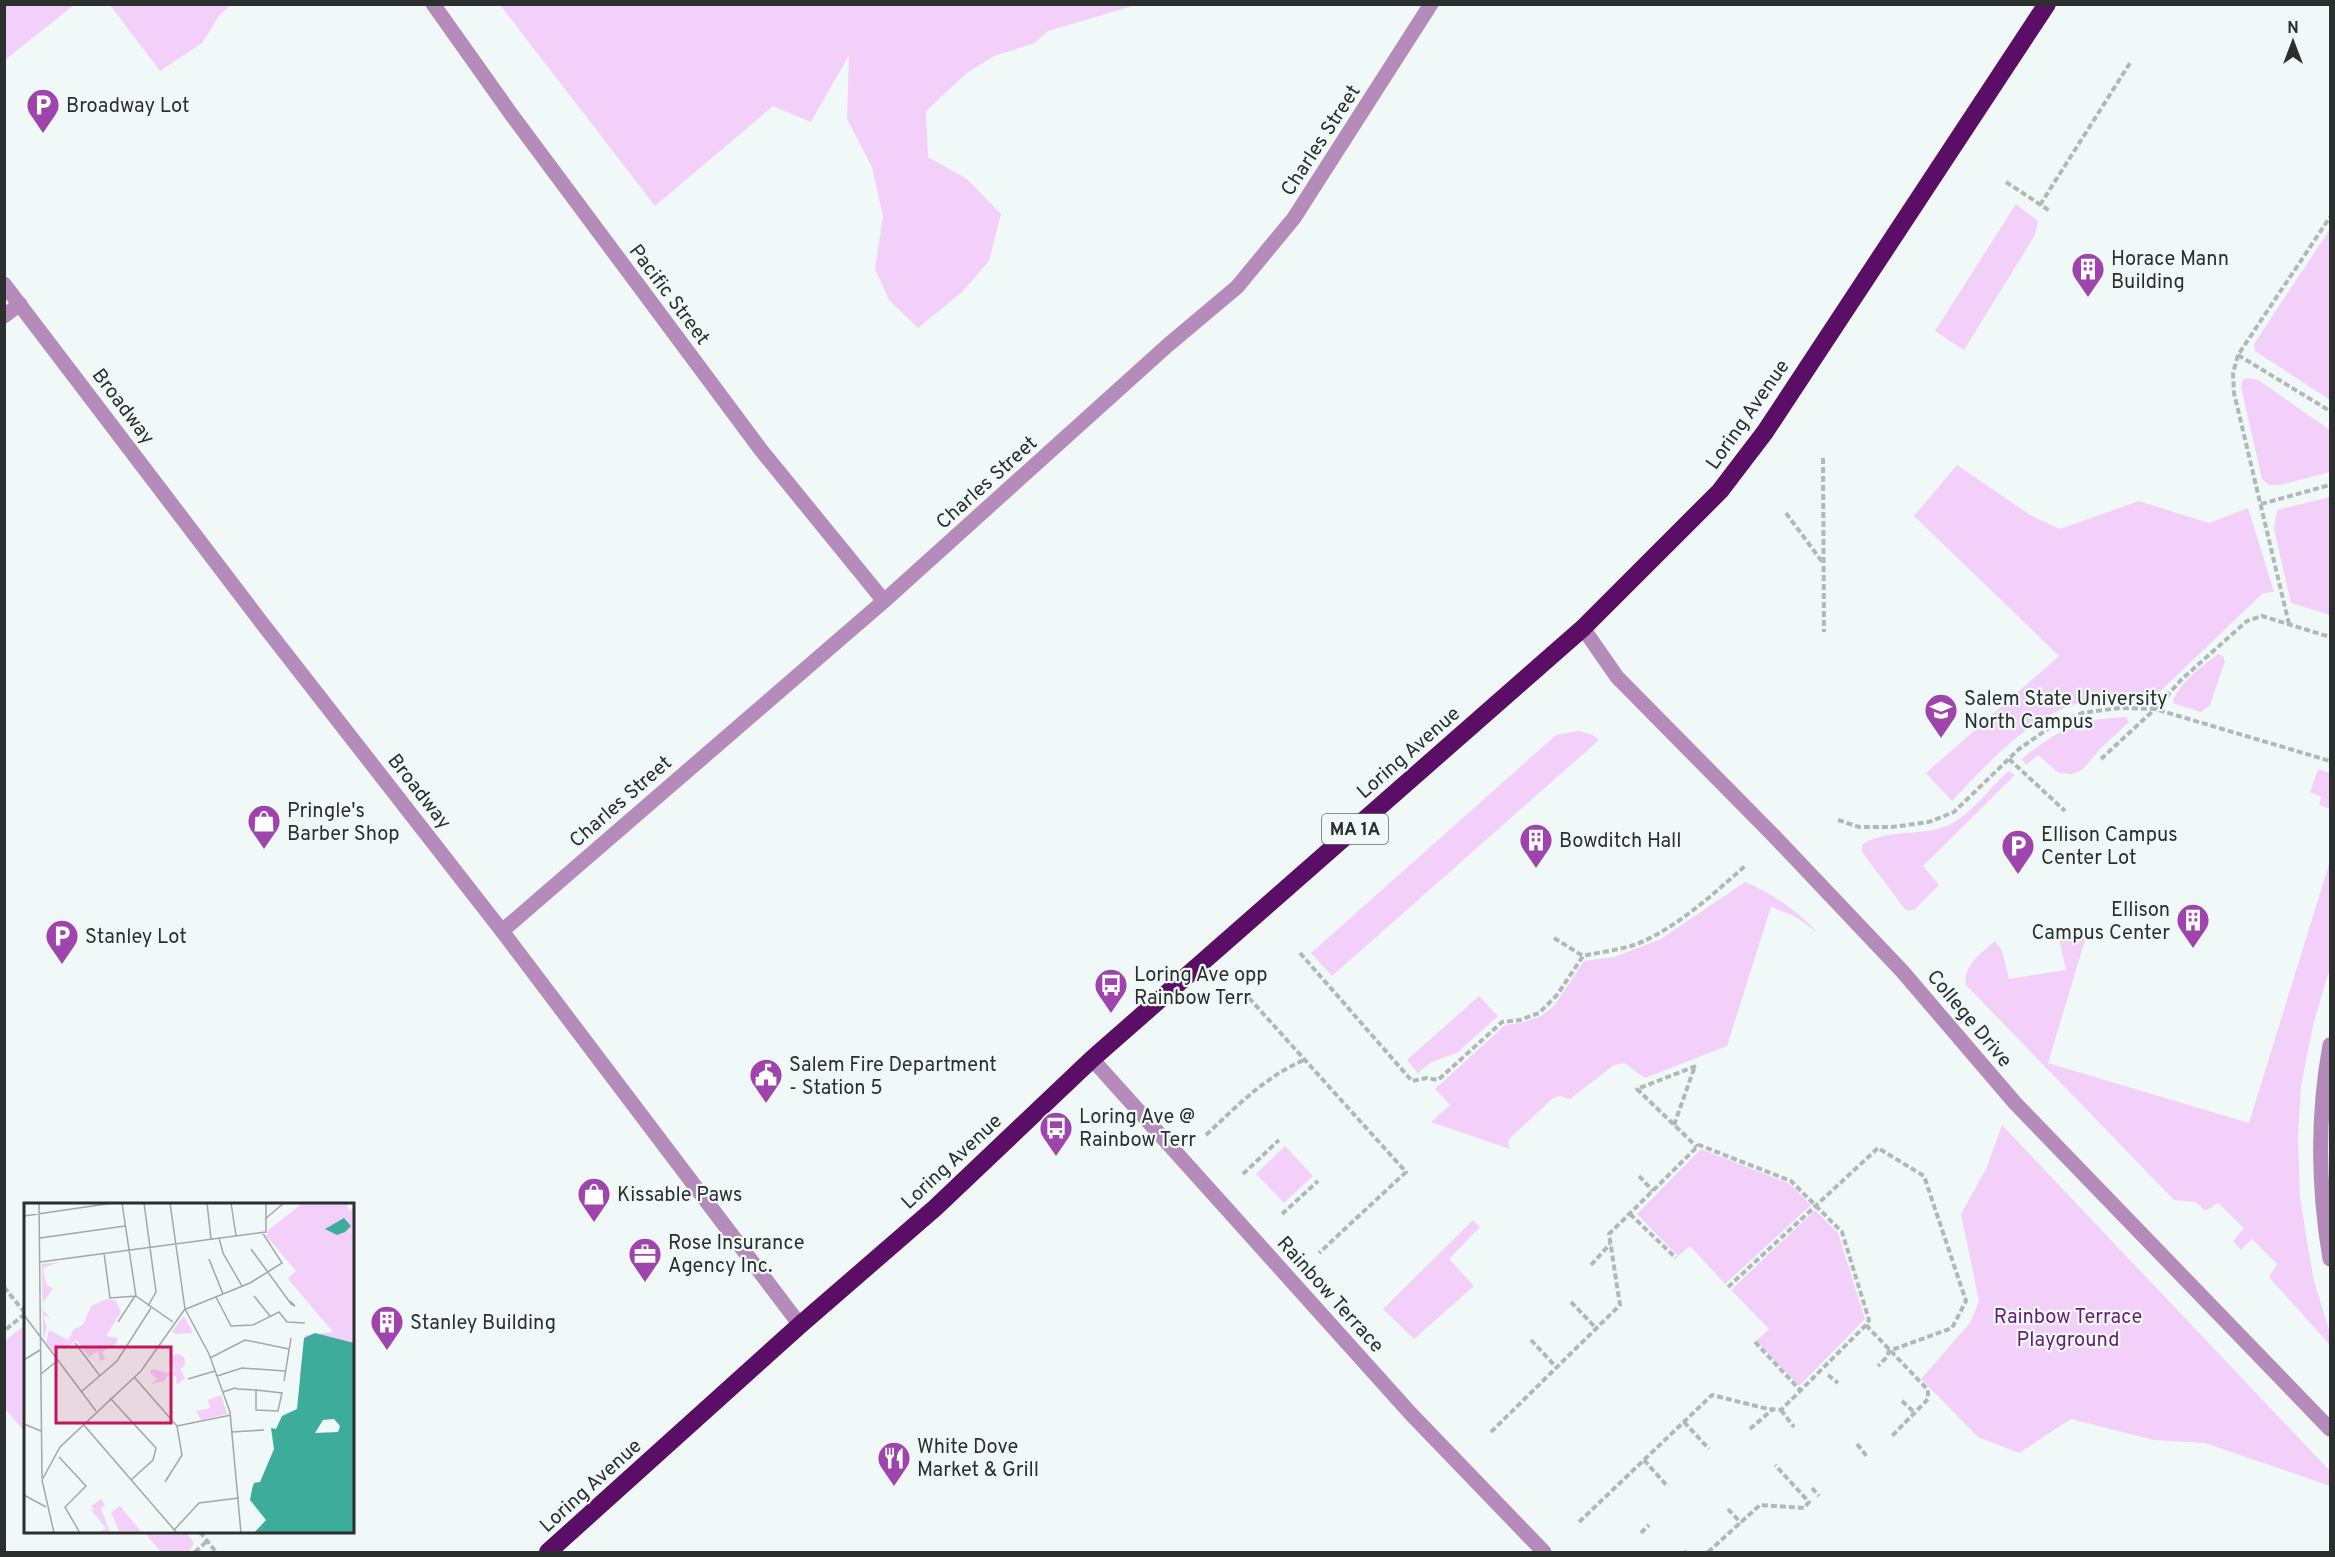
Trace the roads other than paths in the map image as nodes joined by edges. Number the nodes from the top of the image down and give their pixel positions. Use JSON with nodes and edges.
{"nodes":[{"id":1,"x":433,"y":4,"type":"edge"},
{"id":2,"x":1431,"y":4,"type":"edge"},
{"id":3,"x":2047,"y":4,"type":"edge"},
{"id":4,"x":4,"y":284,"type":"edge"},
{"id":5,"x":21,"y":304,"type":"junction"},
{"id":6,"x":4,"y":316,"type":"edge"},
{"id":7,"x":884,"y":601,"type":"junction"},
{"id":8,"x":1583,"y":628,"type":"junction"},
{"id":9,"x":502,"y":931,"type":"junction"},
{"id":10,"x":2331,"y":1045,"type":"edge"},
{"id":11,"x":1092,"y":1059,"type":"junction"},
{"id":12,"x":2331,"y":1259,"type":"edge"},
{"id":13,"x":800,"y":1325,"type":"junction"},
{"id":14,"x":2331,"y":1430,"type":"edge"},
{"id":15,"x":548,"y":1552,"type":"edge"},
{"id":16,"x":1544,"y":1552,"type":"edge"}],
"edges":[{"from":1,"to":7,"type":"street","name":"Pacific Street"},
{"from":2,"to":7,"type":"street","name":"Charles Street"},
{"from":3,"to":8,"type":"highway","name":"Loring Avenue","number":"MA 1A"},
{"from":4,"to":5,"type":"street","name":"Broadway"},
{"from":5,"to":6,"type":"street"},
{"from":5,"to":9,"type":"street","name":"Broadway"},
{"from":7,"to":9,"type":"street","name":"Charles Street"},
{"from":8,"to":11,"type":"highway","name":"Loring Avenue","number":"MA 1A"},
{"from":8,"to":14,"type":"street","name":"College Drive"},
{"from":9,"to":13,"type":"street","name":"Broadway"},
{"from":10,"to":12,"type":"street"},
{"from":11,"to":13,"type":"highway","name":"Loring Avenue","number":"MA 1A"},
{"from":11,"to":16,"type":"street","name":"Rainbow Terrace"},
{"from":13,"to":15,"type":"highway","name":"Loring Avenue","number":"MA 1A"}]}
